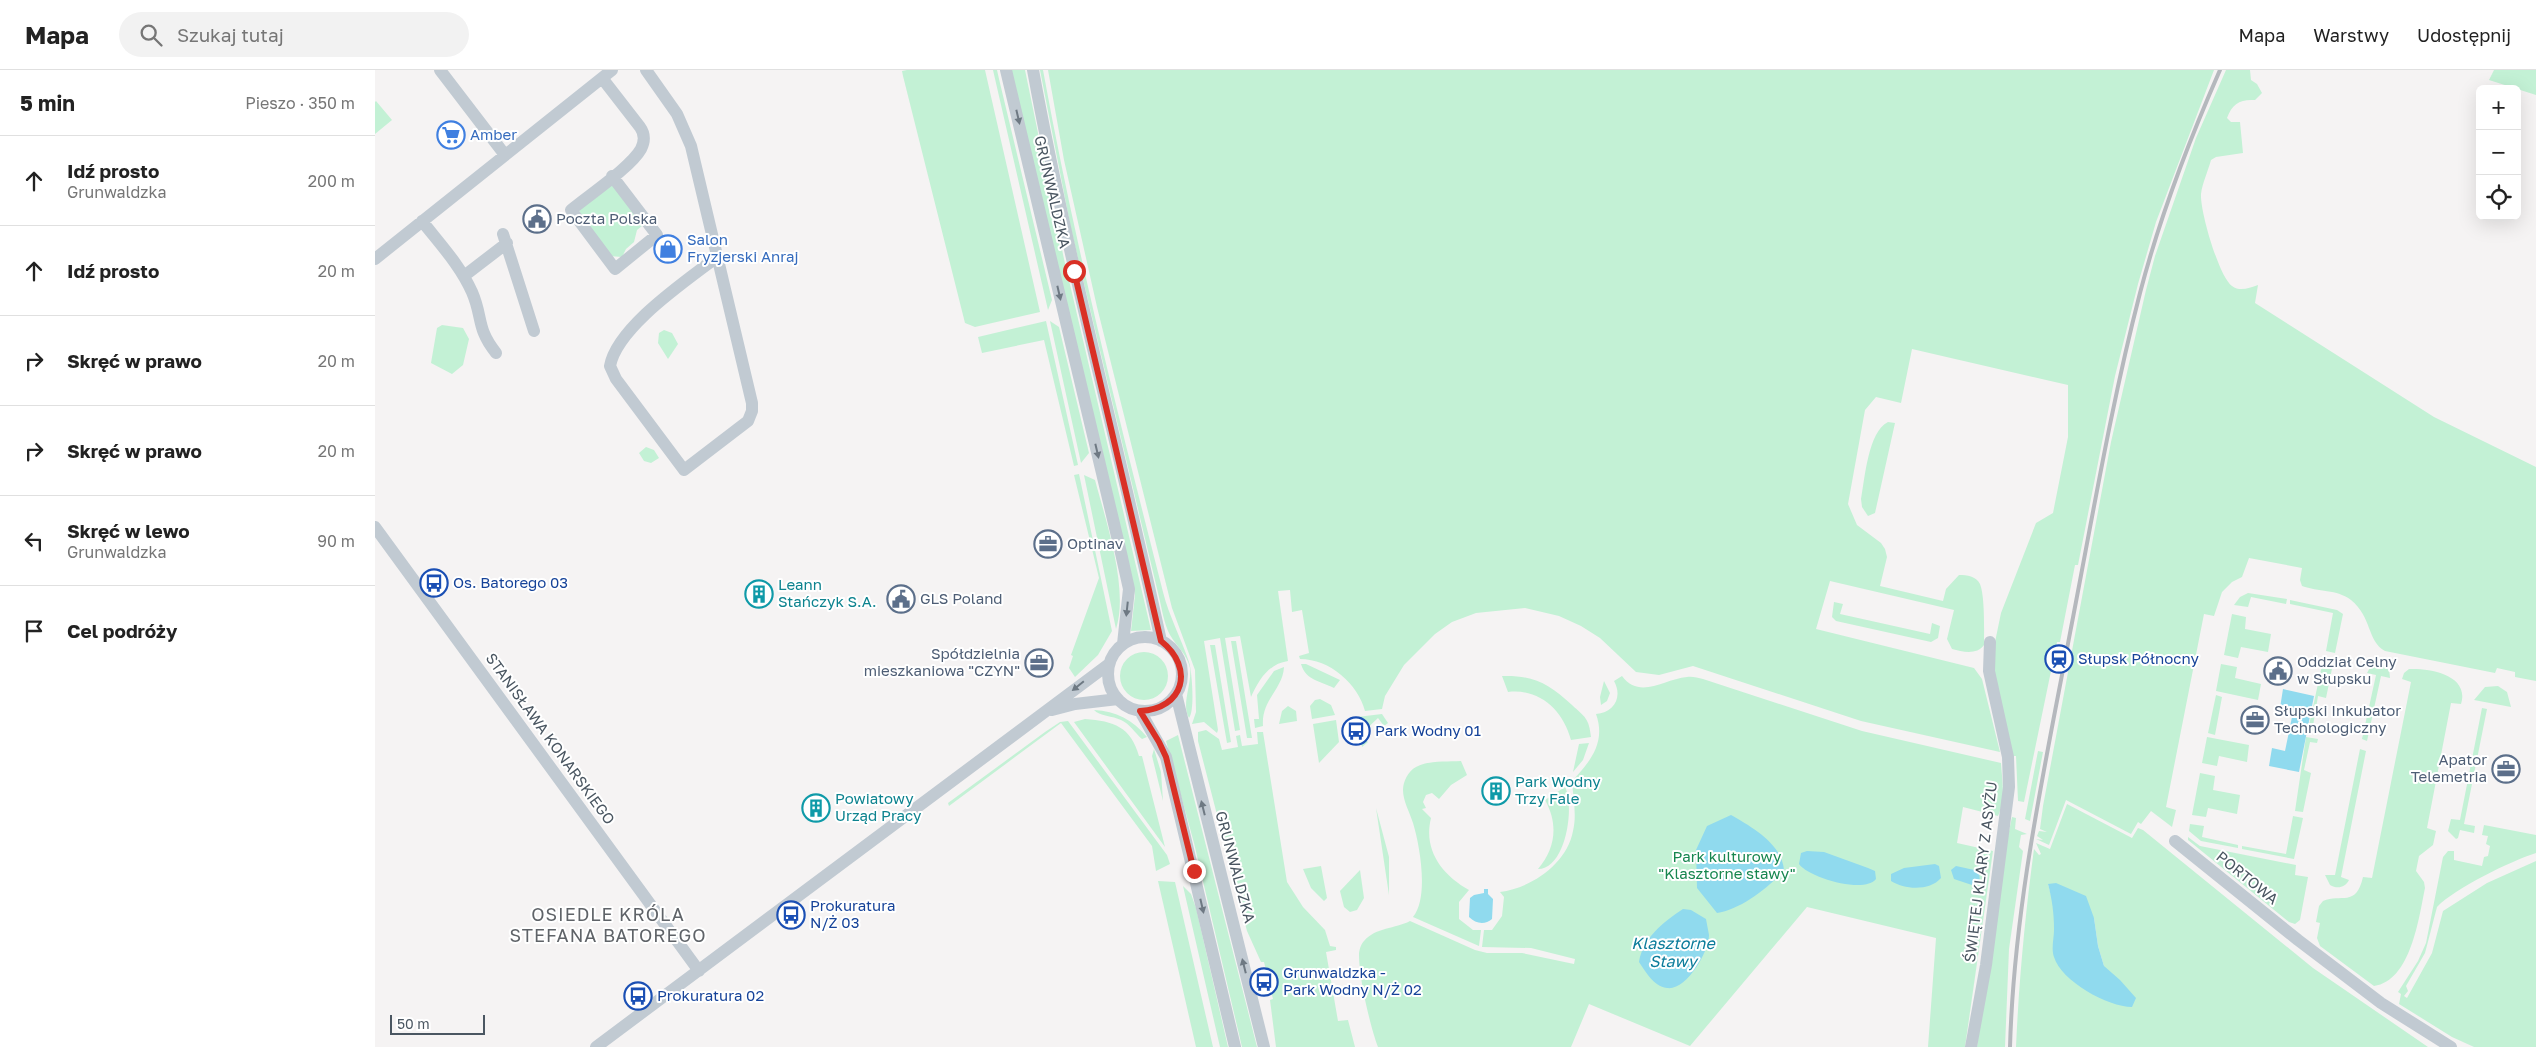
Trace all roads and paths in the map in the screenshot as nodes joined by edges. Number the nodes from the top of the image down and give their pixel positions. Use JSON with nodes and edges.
{"nodes":[{"id":1,"x":440,"y":70,"type":"edge"},
{"id":2,"x":646,"y":70,"type":"edge"},
{"id":3,"x":1006,"y":70,"type":"edge"},
{"id":4,"x":1033,"y":70,"type":"edge"},
{"id":5,"x":607,"y":74,"type":"edge"},
{"id":6,"x":505,"y":156,"type":"junction"},
{"id":7,"x":612,"y":176,"type":"junction"},
{"id":8,"x":422,"y":221,"type":"junction"},
{"id":9,"x":717,"y":257,"type":"junction"},
{"id":10,"x":375,"y":259,"type":"edge"},
{"id":11,"x":464,"y":276,"type":"junction"},
{"id":12,"x":534,"y":331,"type":"dead end"},
{"id":13,"x":496,"y":353,"type":"dead end"},
{"id":14,"x":375,"y":527,"type":"edge"},
{"id":15,"x":1161,"y":641,"type":"junction"},
{"id":16,"x":1990,"y":642,"type":"dead end"},
{"id":17,"x":1123,"y":644,"type":"junction"},
{"id":18,"x":1109,"y":664,"type":"junction"},
{"id":19,"x":1176,"y":694,"type":"junction"},
{"id":20,"x":1118,"y":700,"type":"junction"},
{"id":21,"x":1047,"y":711,"type":"junction"},
{"id":22,"x":1140,"y":711,"type":"junction"},
{"id":23,"x":2175,"y":841,"type":"dead end"},
{"id":24,"x":699,"y":971,"type":"junction"},
{"id":25,"x":596,"y":1047,"type":"edge"},
{"id":26,"x":1235,"y":1047,"type":"edge"},
{"id":27,"x":1264,"y":1047,"type":"edge"},
{"id":28,"x":1971,"y":1047,"type":"edge"},
{"id":29,"x":2451,"y":1047,"type":"edge"}],
"edges":[{"from":1,"to":6,"type":"street"},
{"from":2,"to":9,"type":"street"},
{"from":3,"to":17,"type":"street","name":"GRUNWALDZKA","one_way":true},
{"from":4,"to":15,"type":"street","name":"GRUNWALDZKA"},
{"from":5,"to":6,"type":"street"},
{"from":5,"to":7,"type":"street"},
{"from":6,"to":8,"type":"street"},
{"from":7,"to":7,"type":"street"},
{"from":8,"to":10,"type":"street"},
{"from":8,"to":11,"type":"street"},
{"from":9,"to":9,"type":"street"},
{"from":11,"to":12,"type":"street"},
{"from":11,"to":13,"type":"street"},
{"from":14,"to":24,"type":"street","name":"STANISŁAWA KONARSKIEGO"},
{"from":15,"to":17,"type":"street"},
{"from":15,"to":19,"type":"street"},
{"from":16,"to":28,"type":"street","name":"ŚWIĘTEJ KLARY Z ASYŻU"},
{"from":17,"to":18,"type":"street"},
{"from":18,"to":20,"type":"street"},
{"from":18,"to":21,"type":"street","one_way":true},
{"from":19,"to":22,"type":"street"},
{"from":27,"to":19,"type":"street","name":"GRUNWALDZKA","one_way":true},
{"from":20,"to":21,"type":"street"},
{"from":20,"to":22,"type":"street"},
{"from":21,"to":24,"type":"street"},
{"from":22,"to":26,"type":"street","one_way":true},
{"from":23,"to":29,"type":"street","name":"PORTOWA"},
{"from":24,"to":25,"type":"street"}]}
